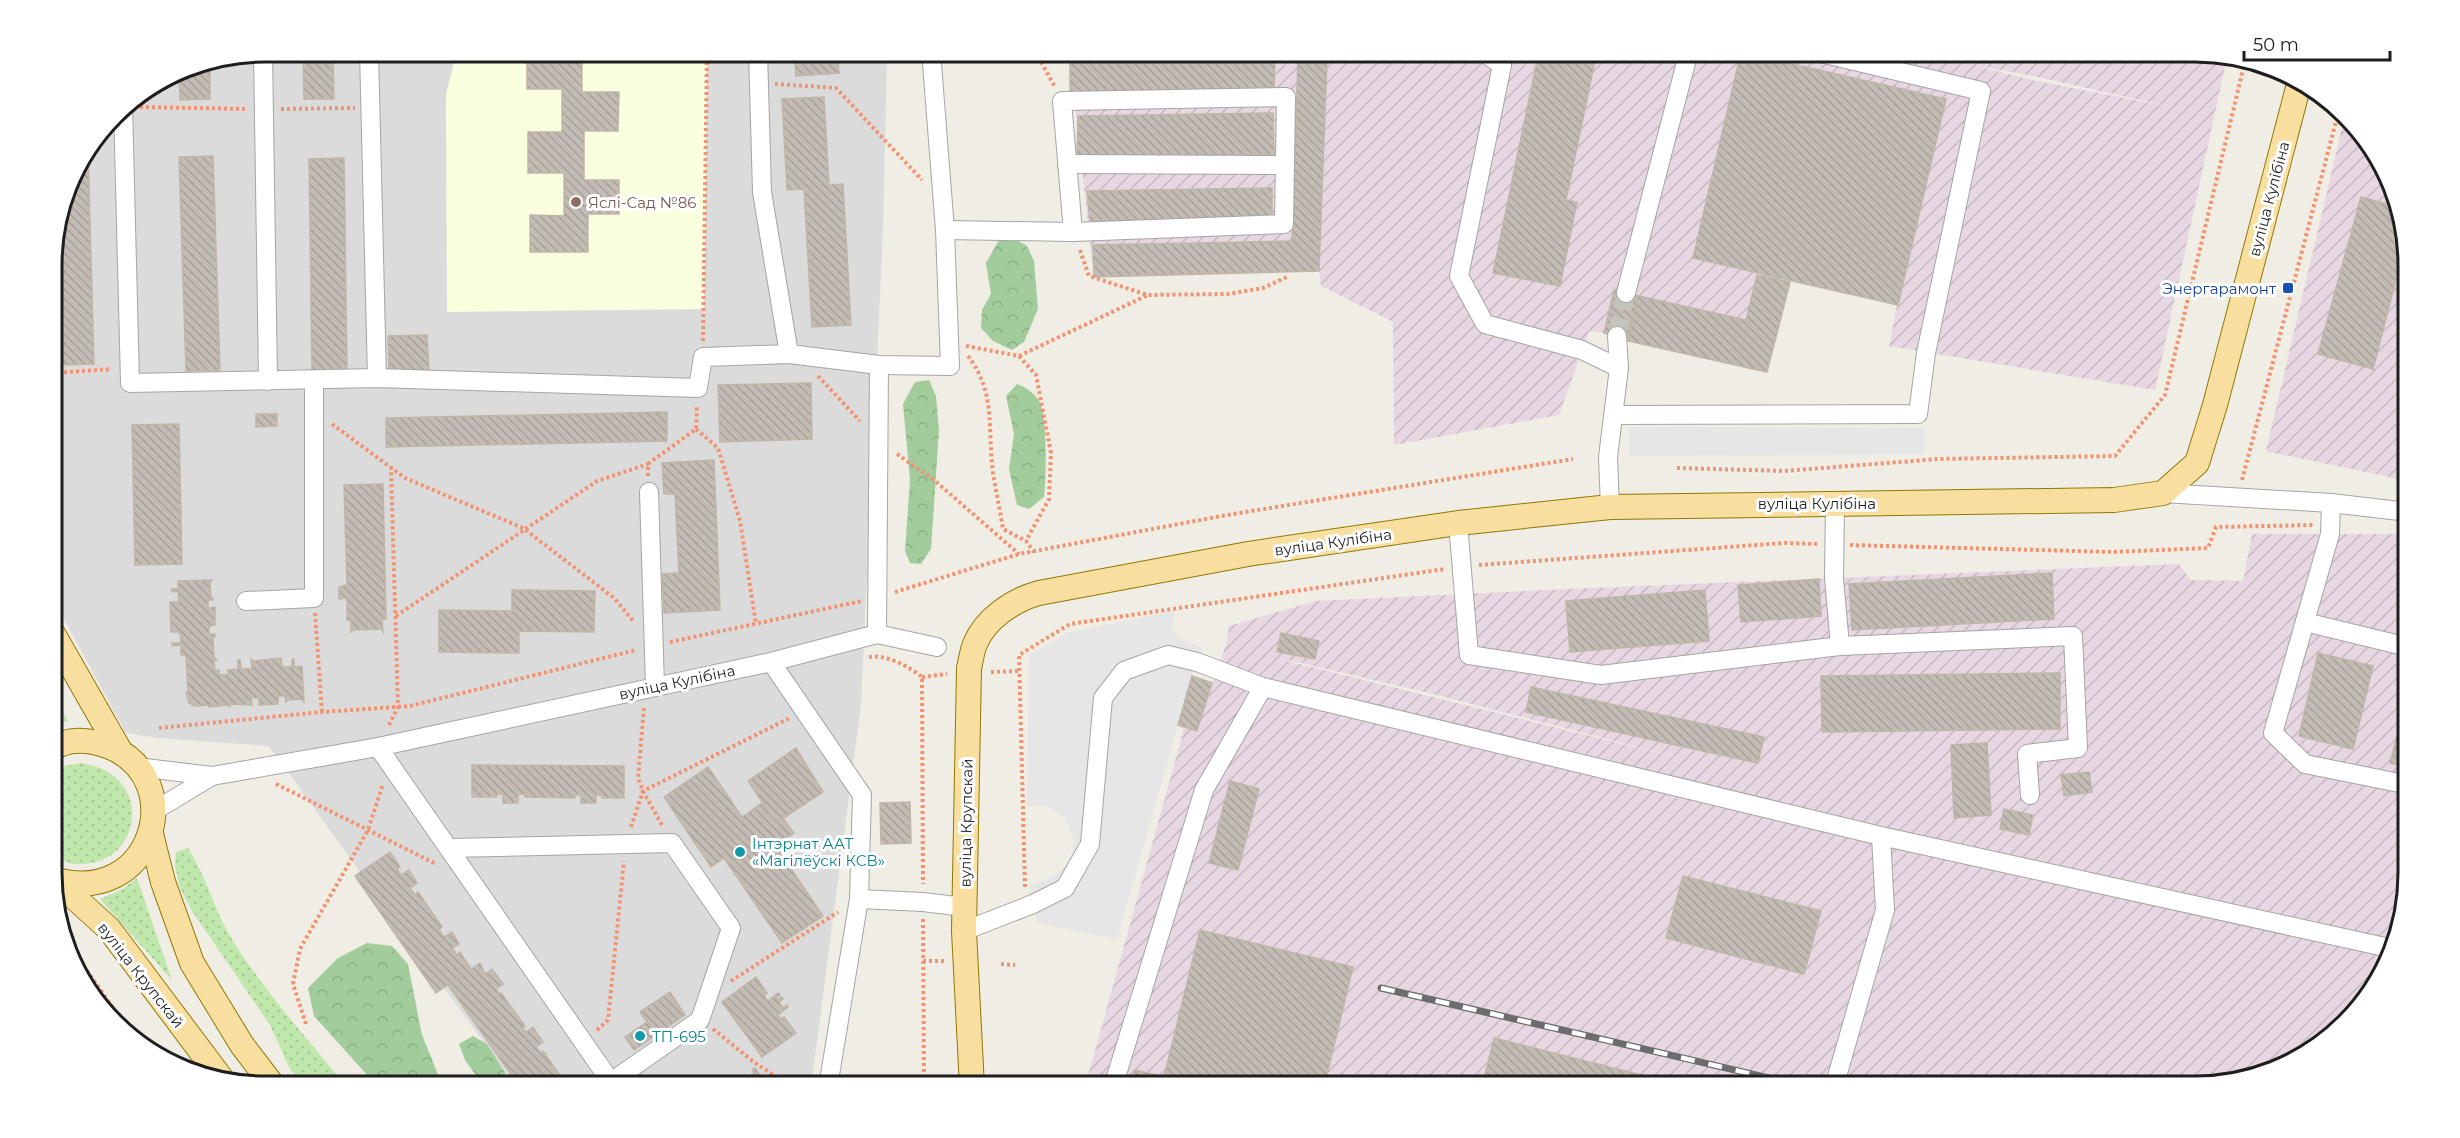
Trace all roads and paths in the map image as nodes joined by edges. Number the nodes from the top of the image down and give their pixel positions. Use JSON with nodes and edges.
{"nodes":[{"id":1,"x":262,"y":62,"type":"edge"},
{"id":2,"x":369,"y":62,"type":"edge"},
{"id":3,"x":707,"y":62,"type":"edge"},
{"id":4,"x":758,"y":62,"type":"edge"},
{"id":5,"x":933,"y":62,"type":"edge"},
{"id":6,"x":1041,"y":62,"type":"edge"},
{"id":7,"x":1498,"y":62,"type":"edge"},
{"id":8,"x":1686,"y":62,"type":"edge"},
{"id":9,"x":1858,"y":62,"type":"edge"},
{"id":10,"x":2244,"y":67,"type":"edge"},
{"id":11,"x":759,"y":83,"type":"junction"},
{"id":12,"x":2298,"y":89,"type":"edge"},
{"id":13,"x":1062,"y":101,"type":"junction"},
{"id":14,"x":123,"y":119,"type":"edge"},
{"id":15,"x":2337,"y":119,"type":"edge"},
{"id":16,"x":1067,"y":165,"type":"junction"},
{"id":17,"x":1285,"y":165,"type":"junction"},
{"id":18,"x":943,"y":202,"type":"junction"},
{"id":19,"x":945,"y":230,"type":"junction"},
{"id":20,"x":1073,"y":232,"type":"junction"},
{"id":21,"x":1287,"y":277,"type":"dead end"},
{"id":22,"x":1626,"y":293,"type":"tunnel mouth"},
{"id":23,"x":1148,"y":295,"type":"junction"},
{"id":24,"x":1617,"y":336,"type":"tunnel mouth"},
{"id":25,"x":789,"y":354,"type":"junction"},
{"id":26,"x":1019,"y":356,"type":"junction"},
{"id":27,"x":703,"y":357,"type":"junction"},
{"id":28,"x":879,"y":365,"type":"junction"},
{"id":29,"x":128,"y":368,"type":"junction"},
{"id":30,"x":1619,"y":368,"type":"junction"},
{"id":31,"x":62,"y":372,"type":"edge"},
{"id":32,"x":816,"y":374,"type":"dead end"},
{"id":33,"x":377,"y":378,"type":"junction"},
{"id":34,"x":314,"y":380,"type":"junction"},
{"id":35,"x":268,"y":381,"type":"junction"},
{"id":36,"x":698,"y":388,"type":"junction"},
{"id":37,"x":314,"y":411,"type":"junction"},
{"id":38,"x":1613,"y":415,"type":"junction"},
{"id":39,"x":696,"y":429,"type":"junction"},
{"id":40,"x":877,"y":439,"type":"junction"},
{"id":41,"x":648,"y":464,"type":"junction"},
{"id":42,"x":391,"y":467,"type":"junction"},
{"id":43,"x":1677,"y":468,"type":"dead end"},
{"id":44,"x":649,"y":492,"type":"joint"},
{"id":45,"x":2163,"y":494,"type":"junction"},
{"id":46,"x":2237,"y":498,"type":"junction"},
{"id":47,"x":2331,"y":503,"type":"junction"},
{"id":48,"x":1835,"y":504,"type":"junction"},
{"id":49,"x":1610,"y":507,"type":"junction"},
{"id":50,"x":2398,"y":512,"type":"edge"},
{"id":51,"x":1458,"y":523,"type":"junction"},
{"id":52,"x":2329,"y":525,"type":"junction"},
{"id":53,"x":526,"y":530,"type":"junction"},
{"id":54,"x":1026,"y":541,"type":"junction"},
{"id":55,"x":1835,"y":545,"type":"junction"},
{"id":56,"x":1034,"y":552,"type":"dead end"},
{"id":57,"x":1019,"y":555,"type":"dead end"},
{"id":58,"x":1461,"y":566,"type":"junction"},
{"id":59,"x":1039,"y":593,"type":"joint"},
{"id":60,"x":314,"y":598,"type":"junction"},
{"id":61,"x":246,"y":601,"type":"dead end"},
{"id":62,"x":396,"y":616,"type":"junction"},
{"id":63,"x":2305,"y":622,"type":"junction"},
{"id":64,"x":756,"y":624,"type":"dead end"},
{"id":65,"x":877,"y":634,"type":"junction"},
{"id":66,"x":2398,"y":645,"type":"edge"},
{"id":67,"x":654,"y":646,"type":"junction"},
{"id":68,"x":1840,"y":646,"type":"junction"},
{"id":69,"x":938,"y":647,"type":"dead end"},
{"id":70,"x":62,"y":649,"type":"edge"},
{"id":71,"x":867,"y":657,"type":"dead end"},
{"id":72,"x":771,"y":662,"type":"junction"},
{"id":73,"x":1018,"y":671,"type":"junction"},
{"id":74,"x":991,"y":672,"type":"dead end"},
{"id":75,"x":948,"y":674,"type":"dead end"},
{"id":76,"x":922,"y":677,"type":"junction"},
{"id":77,"x":651,"y":687,"type":"junction"},
{"id":78,"x":1263,"y":687,"type":"junction"},
{"id":79,"x":322,"y":712,"type":"dead end"},
{"id":80,"x":62,"y":744,"type":"edge"},
{"id":81,"x":378,"y":747,"type":"junction"},
{"id":82,"x":128,"y":759,"type":"junction"},
{"id":83,"x":390,"y":764,"type":"junction"},
{"id":84,"x":249,"y":770,"type":"junction"},
{"id":85,"x":212,"y":776,"type":"junction"},
{"id":86,"x":2398,"y":783,"type":"edge"},
{"id":87,"x":2030,"y":795,"type":"dead end"},
{"id":88,"x":152,"y":822,"type":"junction"},
{"id":89,"x":368,"y":830,"type":"junction"},
{"id":90,"x":1881,"y":836,"type":"junction"},
{"id":91,"x":672,"y":843,"type":"junction"},
{"id":92,"x":449,"y":848,"type":"junction"},
{"id":93,"x":441,"y":866,"type":"dead end"},
{"id":94,"x":62,"y":881,"type":"edge"},
{"id":95,"x":63,"y":888,"type":"edge"},
{"id":96,"x":859,"y":898,"type":"junction"},
{"id":97,"x":923,"y":902,"type":"junction"},
{"id":98,"x":964,"y":907,"type":"junction"},
{"id":99,"x":1026,"y":907,"type":"junction"},
{"id":100,"x":964,"y":931,"type":"junction"},
{"id":101,"x":2384,"y":947,"type":"edge"},
{"id":102,"x":923,"y":961,"type":"junction"},
{"id":103,"x":949,"y":962,"type":"dead end"},
{"id":104,"x":1001,"y":964,"type":"dead end"},
{"id":105,"x":1015,"y":965,"type":"dead end"},
{"id":106,"x":87,"y":970,"type":"edge"},
{"id":107,"x":708,"y":997,"type":"junction"},
{"id":108,"x":114,"y":1010,"type":"edge"},
{"id":109,"x":700,"y":1020,"type":"junction"},
{"id":110,"x":306,"y":1024,"type":"dead end"},
{"id":111,"x":216,"y":1071,"type":"edge"},
{"id":112,"x":266,"y":1076,"type":"edge"},
{"id":113,"x":607,"y":1076,"type":"edge"},
{"id":114,"x":620,"y":1076,"type":"edge"},
{"id":115,"x":775,"y":1076,"type":"edge"},
{"id":116,"x":830,"y":1076,"type":"edge"},
{"id":117,"x":924,"y":1076,"type":"edge"},
{"id":118,"x":971,"y":1076,"type":"edge"},
{"id":119,"x":1116,"y":1076,"type":"edge"},
{"id":120,"x":1837,"y":1076,"type":"edge"}],
"edges":[{"from":1,"to":35,"type":"street"},
{"from":2,"to":33,"type":"street"},
{"from":3,"to":27,"type":"path"},
{"from":4,"to":11,"type":"street"},
{"from":5,"to":18,"type":"street"},
{"from":6,"to":13,"type":"path"},
{"from":7,"to":30,"type":"street"},
{"from":8,"to":22,"type":"street"},
{"from":9,"to":38,"type":"street"},
{"from":10,"to":43,"type":"path"},
{"from":11,"to":18,"type":"path"},
{"from":11,"to":25,"type":"street"},
{"from":12,"to":45,"type":"main road","name":"вуліца Кулібіна"},
{"from":13,"to":16,"type":"street"},
{"from":13,"to":17,"type":"street"},
{"from":14,"to":29,"type":"street"},
{"from":15,"to":46,"type":"path"},
{"from":16,"to":17,"type":"street"},
{"from":16,"to":20,"type":"street"},
{"from":17,"to":20,"type":"street"},
{"from":18,"to":19,"type":"street"},
{"from":19,"to":20,"type":"street"},
{"from":19,"to":28,"type":"street"},
{"from":20,"to":23,"type":"path"},
{"from":21,"to":23,"type":"path"},
{"from":23,"to":26,"type":"path"},
{"from":24,"to":30,"type":"street"},
{"from":25,"to":27,"type":"street"},
{"from":25,"to":28,"type":"street"},
{"from":26,"to":54,"type":"path"},
{"from":26,"to":54,"type":"path"},
{"from":27,"to":36,"type":"street"},
{"from":28,"to":40,"type":"street"},
{"from":29,"to":31,"type":"path"},
{"from":29,"to":35,"type":"street"},
{"from":30,"to":38,"type":"street"},
{"from":32,"to":40,"type":"path"},
{"from":33,"to":34,"type":"street"},
{"from":33,"to":36,"type":"street"},
{"from":34,"to":35,"type":"street"},
{"from":34,"to":37,"type":"street"},
{"from":36,"to":39,"type":"path"},
{"from":37,"to":42,"type":"path"},
{"from":37,"to":60,"type":"street"},
{"from":38,"to":49,"type":"street"},
{"from":39,"to":41,"type":"path"},
{"from":39,"to":64,"type":"path"},
{"from":40,"to":57,"type":"path"},
{"from":40,"to":65,"type":"street"},
{"from":41,"to":44,"type":"path"},
{"from":41,"to":53,"type":"path"},
{"from":42,"to":53,"type":"path"},
{"from":42,"to":62,"type":"path"},
{"from":44,"to":67,"type":"street"},
{"from":45,"to":46,"type":"street"},
{"from":45,"to":48,"type":"main road","name":"вуліца Кулібіна"},
{"from":46,"to":47,"type":"street"},
{"from":47,"to":50,"type":"street"},
{"from":47,"to":52,"type":"street"},
{"from":48,"to":49,"type":"main road","name":"вуліца Кулібіна"},
{"from":48,"to":55,"type":"street"},
{"from":49,"to":51,"type":"main road","name":"вуліца Кулібіна"},
{"from":51,"to":58,"type":"street"},
{"from":51,"to":59,"type":"main road","name":"вуліца Кулібіна"},
{"from":52,"to":55,"type":"path"},
{"from":52,"to":63,"type":"street"},
{"from":53,"to":62,"type":"path"},
{"from":53,"to":67,"type":"path"},
{"from":54,"to":56,"type":"path"},
{"from":55,"to":58,"type":"path"},
{"from":55,"to":68,"type":"street"},
{"from":58,"to":68,"type":"street"},
{"from":58,"to":73,"type":"path"},
{"from":59,"to":98,"type":"main road","name":"вуліца Крупскай"},
{"from":60,"to":61,"type":"street"},
{"from":60,"to":79,"type":"path"},
{"from":62,"to":81,"type":"path"},
{"from":63,"to":66,"type":"street"},
{"from":63,"to":86,"type":"street"},
{"from":65,"to":69,"type":"street"},
{"from":65,"to":72,"type":"street","name":"вуліца Кулібіна"},
{"from":67,"to":77,"type":"street"},
{"from":68,"to":87,"type":"street"},
{"from":70,"to":82,"type":"main road"},
{"from":71,"to":76,"type":"path"},
{"from":72,"to":77,"type":"street","name":"вуліца Кулібіна"},
{"from":72,"to":96,"type":"street"},
{"from":73,"to":74,"type":"path"},
{"from":73,"to":99,"type":"path"},
{"from":75,"to":76,"type":"path"},
{"from":76,"to":97,"type":"path"},
{"from":77,"to":81,"type":"street","name":"вуліца Кулібіна"},
{"from":77,"to":91,"type":"path"},
{"from":78,"to":90,"type":"street"},
{"from":78,"to":99,"type":"street"},
{"from":78,"to":119,"type":"street"},
{"from":80,"to":82,"type":"main road"},
{"from":81,"to":83,"type":"street"},
{"from":81,"to":84,"type":"street","name":"вуліца Кулібіна"},
{"from":82,"to":85,"type":"street","name":"вуліца Кулібіна"},
{"from":82,"to":88,"type":"main road"},
{"from":83,"to":89,"type":"path"},
{"from":83,"to":92,"type":"street"},
{"from":84,"to":85,"type":"street","name":"вуліца Кулібіна"},
{"from":84,"to":89,"type":"path"},
{"from":85,"to":88,"type":"street","name":"вуліца Кулібіна"},
{"from":88,"to":94,"type":"main road"},
{"from":88,"to":112,"type":"main road"},
{"from":89,"to":93,"type":"path"},
{"from":89,"to":110,"type":"path"},
{"from":90,"to":101,"type":"street"},
{"from":90,"to":120,"type":"street"},
{"from":91,"to":92,"type":"street"},
{"from":91,"to":107,"type":"street"},
{"from":92,"to":113,"type":"street"},
{"from":95,"to":111,"type":"main road","name":"вуліца Крупскай"},
{"from":96,"to":97,"type":"street"},
{"from":96,"to":107,"type":"path"},
{"from":96,"to":116,"type":"street"},
{"from":97,"to":98,"type":"street"},
{"from":97,"to":102,"type":"path"},
{"from":98,"to":100,"type":"main road","name":"вуліца Крупскай"},
{"from":99,"to":100,"type":"street"},
{"from":100,"to":118,"type":"main road","name":"вуліца Крупскай"},
{"from":102,"to":103,"type":"path"},
{"from":102,"to":117,"type":"path"},
{"from":104,"to":105,"type":"path"},
{"from":106,"to":108,"type":"path"},
{"from":107,"to":109,"type":"street"},
{"from":109,"to":114,"type":"street"},
{"from":109,"to":115,"type":"path"}]}
